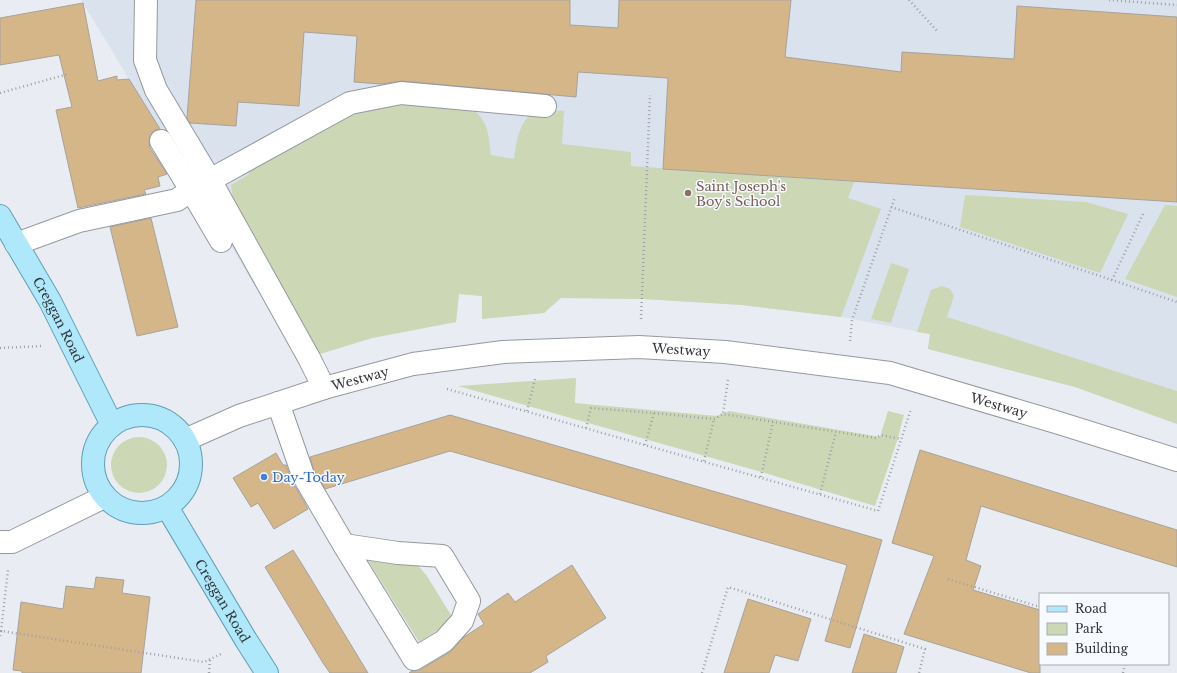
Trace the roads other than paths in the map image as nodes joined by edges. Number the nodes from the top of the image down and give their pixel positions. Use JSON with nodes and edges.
{"nodes":[{"id":1,"x":146,"y":0,"type":"edge"},
{"id":2,"x":545,"y":106,"type":"dead end"},
{"id":3,"x":161,"y":141,"type":"dead end"},
{"id":4,"x":210,"y":180,"type":"junction"},
{"id":5,"x":191,"y":190,"type":"junction"},
{"id":6,"x":0,"y":216,"type":"edge"},
{"id":7,"x":222,"y":241,"type":"dead end"},
{"id":8,"x":16,"y":244,"type":"junction"},
{"id":9,"x":324,"y":388,"type":"junction"},
{"id":10,"x":278,"y":404,"type":"junction"},
{"id":11,"x":112,"y":425,"type":"junction"},
{"id":12,"x":185,"y":440,"type":"junction"},
{"id":13,"x":1177,"y":460,"type":"edge"},
{"id":14,"x":104,"y":496,"type":"junction"},
{"id":15,"x":167,"y":507,"type":"junction"},
{"id":16,"x":6,"y":542,"type":"edge"},
{"id":17,"x":344,"y":545,"type":"junction"},
{"id":18,"x":418,"y":666,"type":"edge"},
{"id":19,"x":267,"y":673,"type":"edge"}],
"edges":[{"from":1,"to":4,"type":"street"},
{"from":2,"to":4,"type":"street"},
{"from":3,"to":5,"type":"street"},
{"from":4,"to":9,"type":"street"},
{"from":5,"to":7,"type":"street"},
{"from":5,"to":8,"type":"street"},
{"from":6,"to":8,"type":"main road","name":"Creggan Road"},
{"from":8,"to":11,"type":"main road","name":"Creggan Road"},
{"from":9,"to":10,"type":"street","name":"Westway"},
{"from":9,"to":13,"type":"street","name":"Westway"},
{"from":10,"to":12,"type":"street","name":"Westway"},
{"from":10,"to":17,"type":"street"},
{"from":11,"to":12,"type":"main road"},
{"from":11,"to":14,"type":"main road"},
{"from":12,"to":15,"type":"main road"},
{"from":14,"to":15,"type":"main road"},
{"from":14,"to":16,"type":"street"},
{"from":15,"to":19,"type":"main road","name":"Creggan Road"},
{"from":17,"to":18,"type":"street"},
{"from":17,"to":18,"type":"street"}]}
